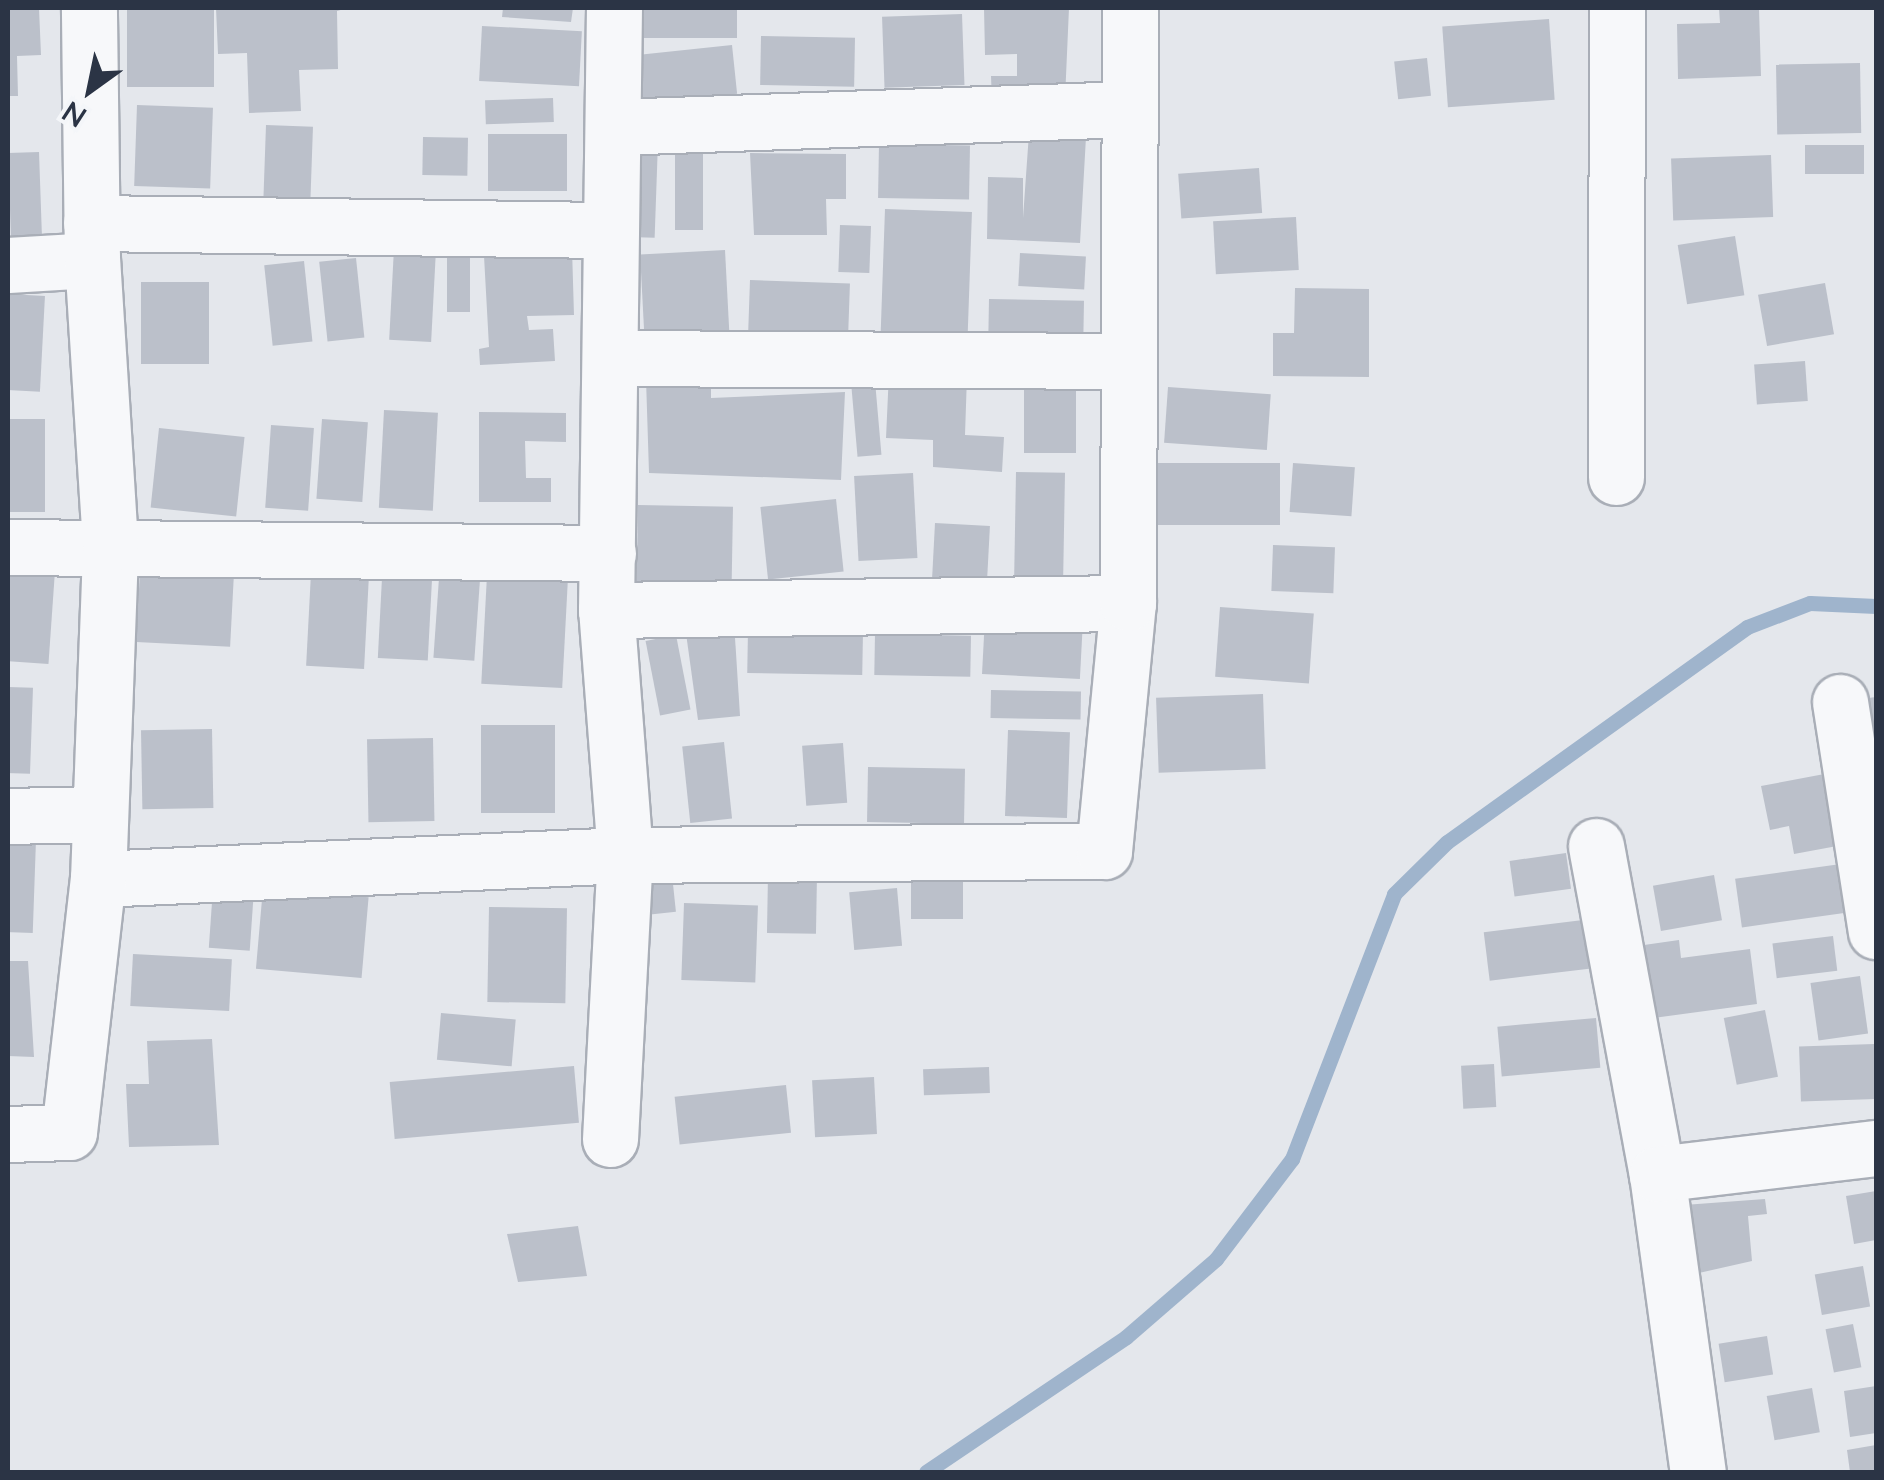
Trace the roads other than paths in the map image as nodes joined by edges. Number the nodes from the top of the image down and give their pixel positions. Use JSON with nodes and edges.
{"nodes":[{"id":1,"x":89,"y":8,"type":"edge"},
{"id":2,"x":614,"y":8,"type":"edge"},
{"id":3,"x":1130,"y":8,"type":"edge"},
{"id":4,"x":1617,"y":8,"type":"edge"},
{"id":5,"x":1129,"y":110,"type":"junction"},
{"id":6,"x":614,"y":127,"type":"junction"},
{"id":7,"x":606,"y":230,"type":"junction"},
{"id":8,"x":91,"y":242,"type":"junction"},
{"id":9,"x":8,"y":265,"type":"edge"},
{"id":10,"x":611,"y":358,"type":"junction"},
{"id":11,"x":1126,"y":361,"type":"junction"},
{"id":12,"x":1616,"y":477,"type":"dead end"},
{"id":13,"x":110,"y":544,"type":"junction"},
{"id":14,"x":8,"y":547,"type":"edge"},
{"id":15,"x":608,"y":553,"type":"junction"},
{"id":16,"x":1128,"y":602,"type":"junction"},
{"id":17,"x":606,"y":610,"type":"junction"},
{"id":18,"x":1840,"y":702,"type":"dead end"},
{"id":19,"x":98,"y":814,"type":"junction"},
{"id":20,"x":8,"y":816,"type":"edge"},
{"id":21,"x":1596,"y":846,"type":"dead end"},
{"id":22,"x":625,"y":855,"type":"junction"},
{"id":23,"x":98,"y":879,"type":"junction"},
{"id":24,"x":1876,"y":931,"type":"edge"},
{"id":25,"x":8,"y":1134,"type":"edge"},
{"id":26,"x":610,"y":1139,"type":"dead end"},
{"id":27,"x":1876,"y":1148,"type":"edge"},
{"id":28,"x":1657,"y":1174,"type":"junction"},
{"id":29,"x":1698,"y":1472,"type":"edge"}],
"edges":[{"from":1,"to":8,"type":"street"},
{"from":2,"to":6,"type":"street"},
{"from":3,"to":5,"type":"street"},
{"from":4,"to":12,"type":"street"},
{"from":5,"to":6,"type":"street"},
{"from":5,"to":11,"type":"street"},
{"from":6,"to":7,"type":"street"},
{"from":7,"to":8,"type":"street"},
{"from":7,"to":10,"type":"street"},
{"from":8,"to":9,"type":"street"},
{"from":8,"to":13,"type":"street"},
{"from":10,"to":11,"type":"street"},
{"from":10,"to":15,"type":"street"},
{"from":11,"to":16,"type":"street"},
{"from":13,"to":14,"type":"street"},
{"from":13,"to":15,"type":"street"},
{"from":13,"to":19,"type":"street"},
{"from":15,"to":17,"type":"street"},
{"from":16,"to":17,"type":"street"},
{"from":16,"to":22,"type":"street"},
{"from":17,"to":22,"type":"street"},
{"from":18,"to":24,"type":"street"},
{"from":19,"to":20,"type":"street"},
{"from":19,"to":23,"type":"street"},
{"from":21,"to":28,"type":"street"},
{"from":22,"to":23,"type":"street"},
{"from":22,"to":26,"type":"street"},
{"from":23,"to":25,"type":"street"},
{"from":27,"to":28,"type":"street"},
{"from":28,"to":29,"type":"street"}]}
